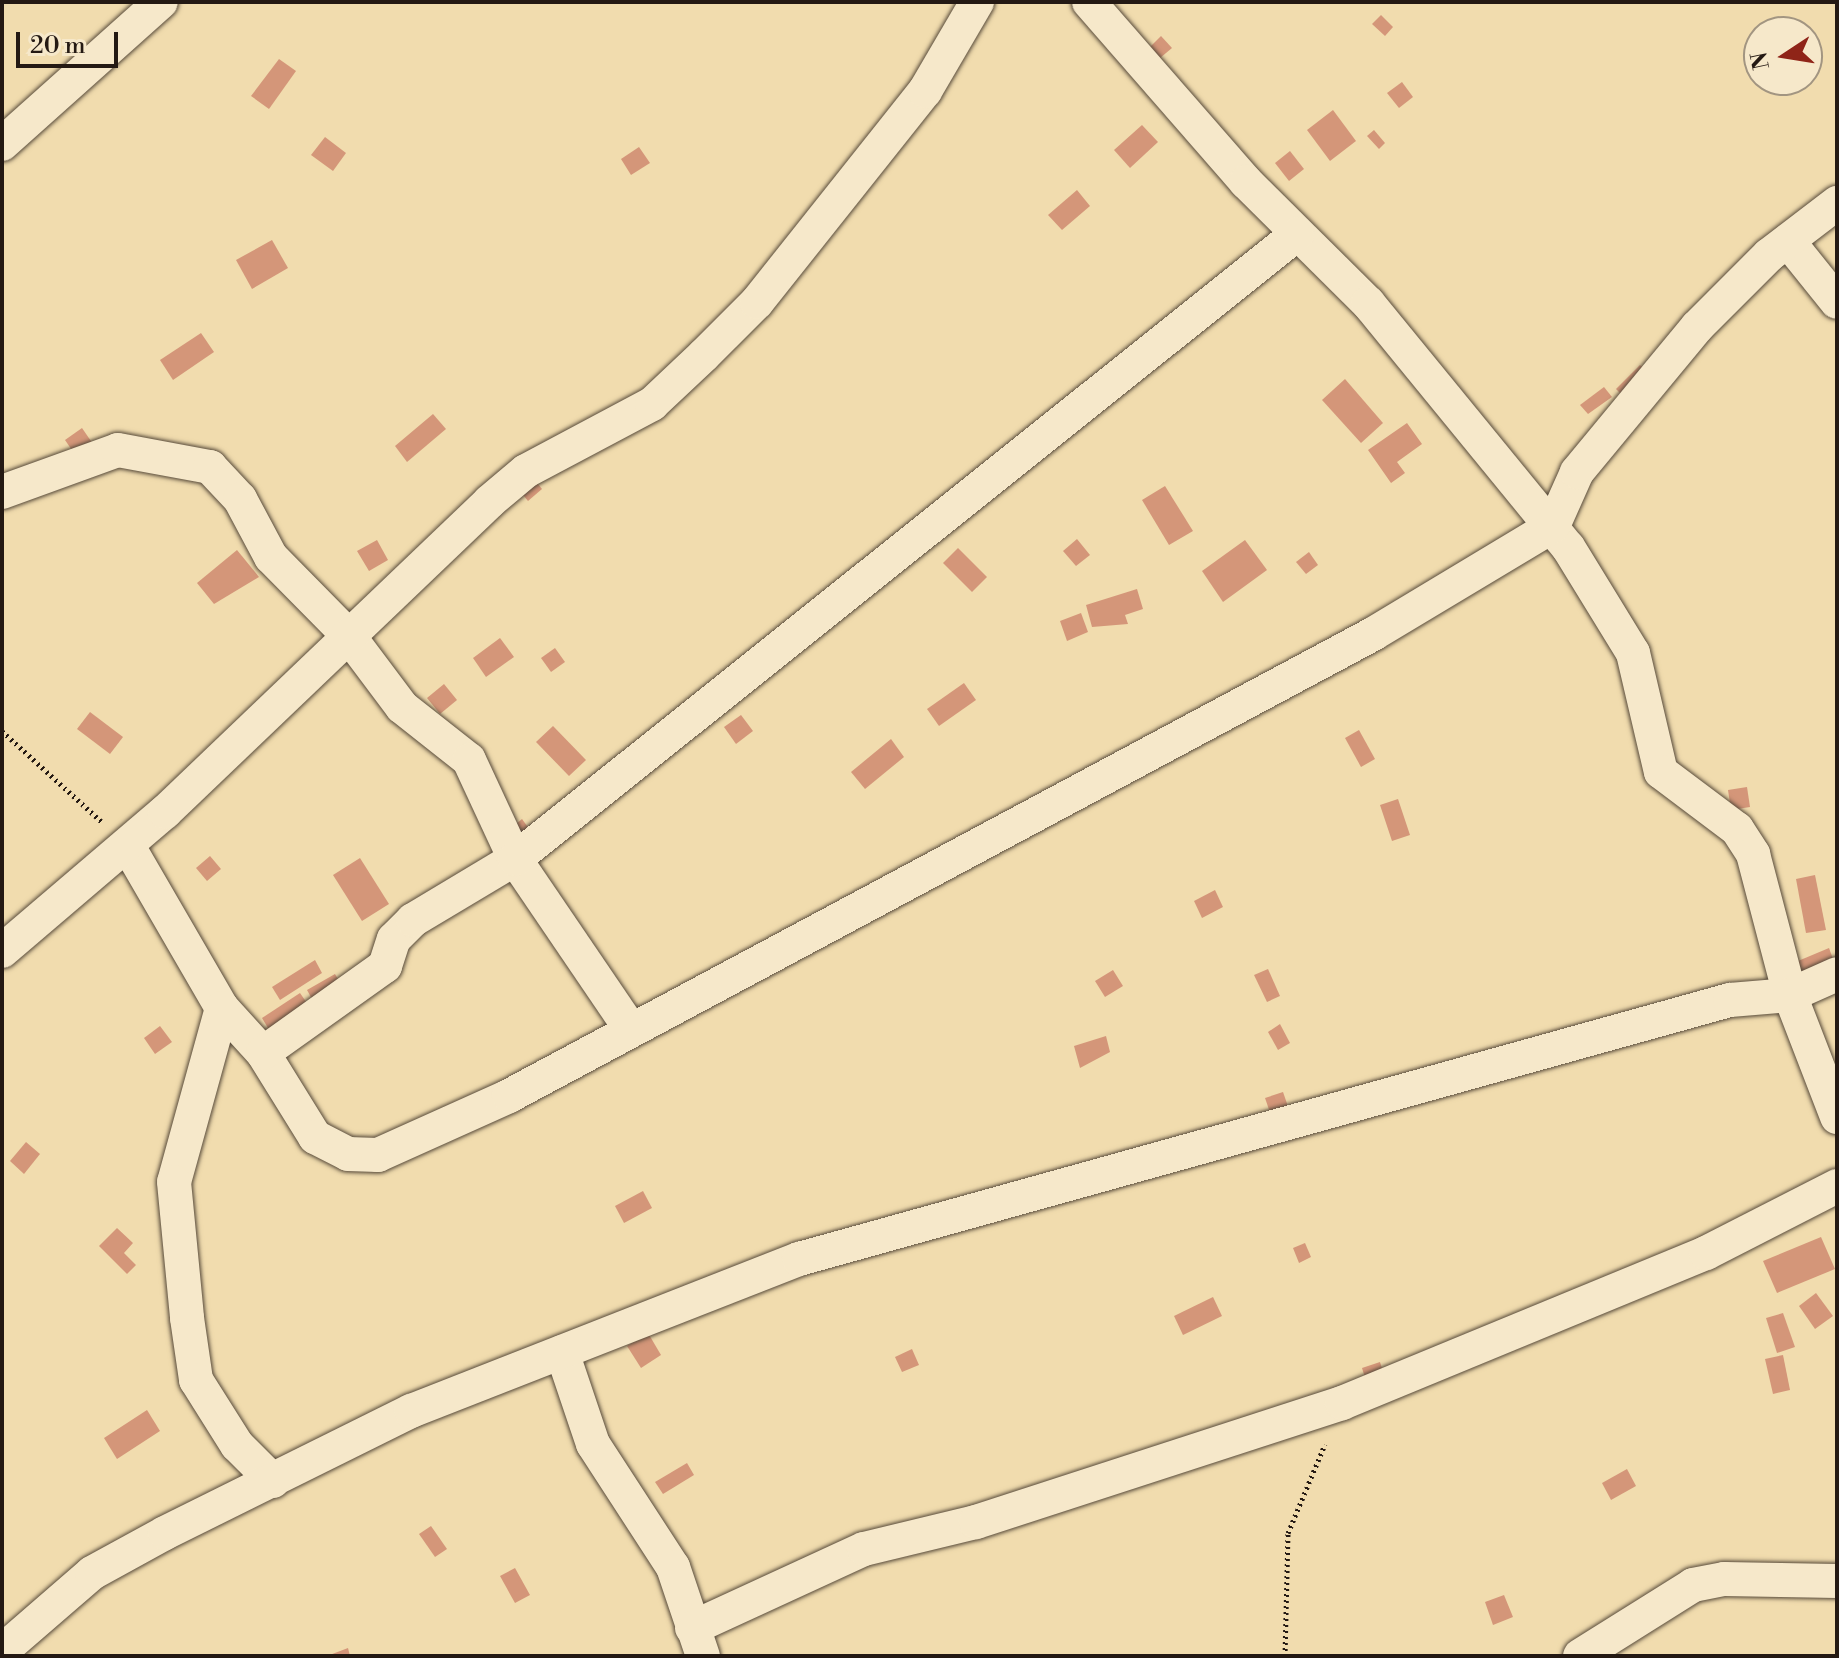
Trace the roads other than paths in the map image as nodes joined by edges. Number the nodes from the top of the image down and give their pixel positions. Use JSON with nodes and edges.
{"nodes":[{"id":1,"x":161,"y":2,"type":"edge"},
{"id":2,"x":977,"y":2,"type":"edge"},
{"id":3,"x":1089,"y":2,"type":"edge"},
{"id":4,"x":2,"y":144,"type":"edge"},
{"id":5,"x":1837,"y":203,"type":"edge"},
{"id":6,"x":1297,"y":234,"type":"junction"},
{"id":7,"x":1788,"y":241,"type":"junction"},
{"id":8,"x":1837,"y":302,"type":"edge"},
{"id":9,"x":2,"y":492,"type":"edge"},
{"id":10,"x":1553,"y":526,"type":"junction"},
{"id":11,"x":348,"y":635,"type":"junction"},
{"id":12,"x":128,"y":846,"type":"junction"},
{"id":13,"x":515,"y":859,"type":"junction"},
{"id":14,"x":2,"y":951,"type":"edge"},
{"id":15,"x":1837,"y":974,"type":"edge"},
{"id":16,"x":1790,"y":995,"type":"junction"},
{"id":17,"x":222,"y":1008,"type":"junction"},
{"id":18,"x":630,"y":1028,"type":"junction"},
{"id":19,"x":263,"y":1053,"type":"junction"},
{"id":20,"x":1837,"y":1117,"type":"edge"},
{"id":21,"x":1837,"y":1186,"type":"edge"},
{"id":22,"x":562,"y":1352,"type":"junction"},
{"id":23,"x":273,"y":1481,"type":"junction"},
{"id":24,"x":1837,"y":1581,"type":"edge"},
{"id":25,"x":698,"y":1642,"type":"edge"},
{"id":26,"x":2,"y":1651,"type":"edge"},
{"id":27,"x":1580,"y":1656,"type":"edge"}],
"edges":[{"from":1,"to":4,"type":"street"},
{"from":2,"to":11,"type":"street"},
{"from":3,"to":6,"type":"street"},
{"from":5,"to":7,"type":"street"},
{"from":6,"to":10,"type":"street"},
{"from":6,"to":13,"type":"street"},
{"from":7,"to":8,"type":"street"},
{"from":7,"to":10,"type":"street"},
{"from":9,"to":11,"type":"street"},
{"from":10,"to":16,"type":"street"},
{"from":10,"to":18,"type":"street"},
{"from":11,"to":12,"type":"street"},
{"from":11,"to":13,"type":"street"},
{"from":12,"to":14,"type":"street"},
{"from":12,"to":17,"type":"street"},
{"from":13,"to":18,"type":"street"},
{"from":13,"to":19,"type":"street"},
{"from":15,"to":16,"type":"street"},
{"from":16,"to":20,"type":"street"},
{"from":16,"to":22,"type":"street"},
{"from":17,"to":19,"type":"street"},
{"from":17,"to":23,"type":"street"},
{"from":18,"to":19,"type":"street"},
{"from":21,"to":25,"type":"street"},
{"from":22,"to":23,"type":"street"},
{"from":22,"to":25,"type":"street"},
{"from":23,"to":26,"type":"street"},
{"from":24,"to":27,"type":"street"}]}
